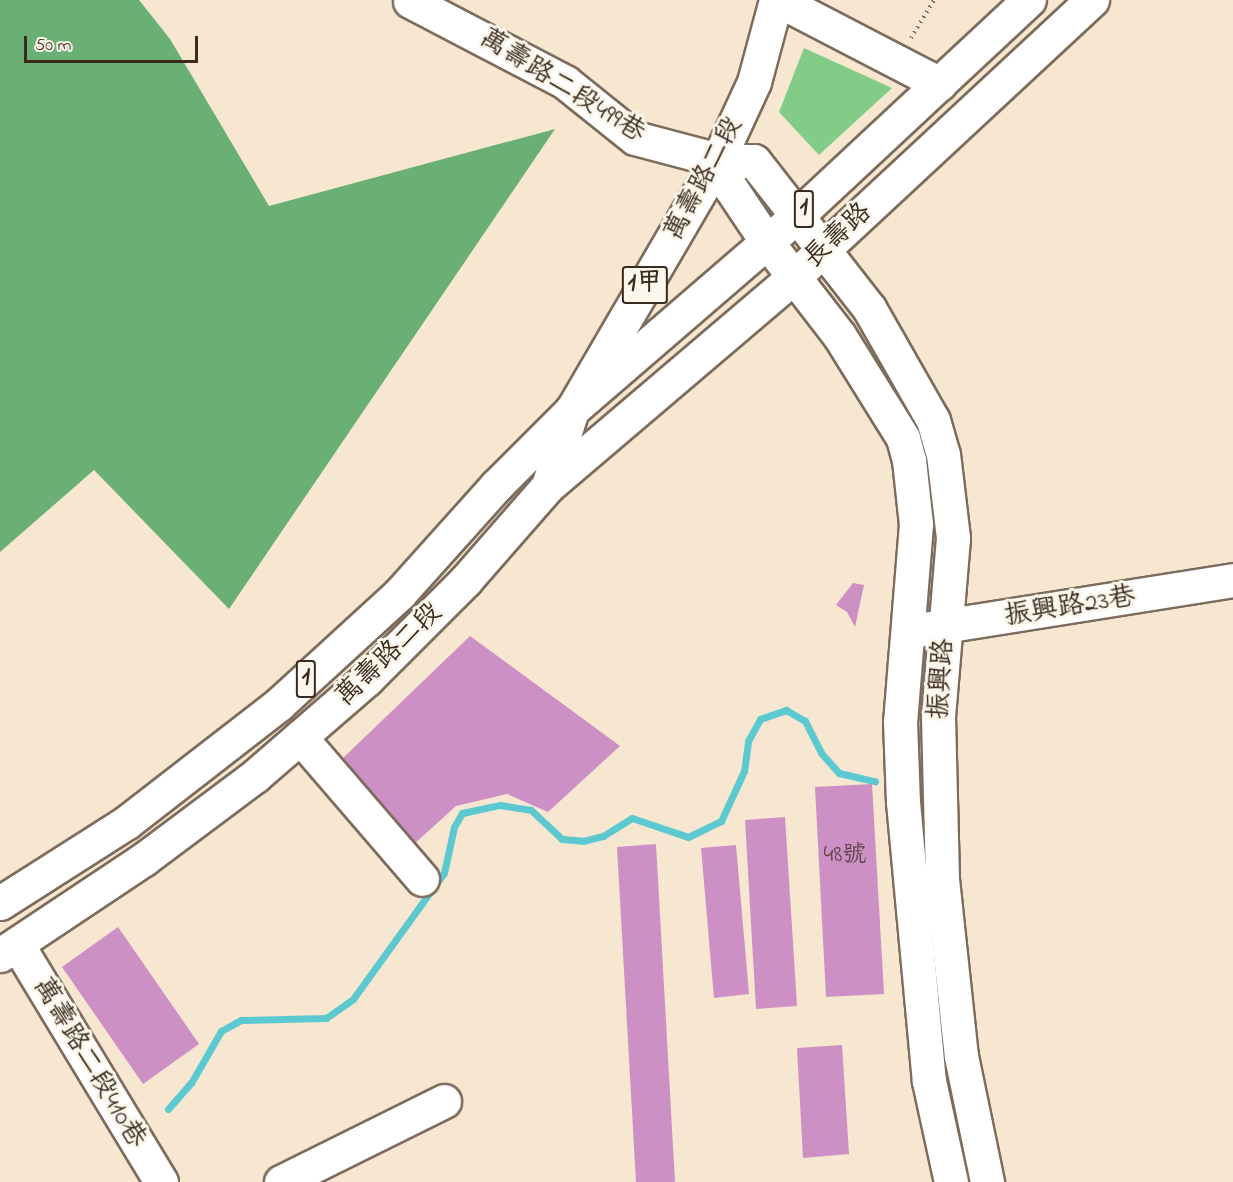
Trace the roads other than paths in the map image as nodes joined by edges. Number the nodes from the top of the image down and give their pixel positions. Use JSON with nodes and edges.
{"nodes":[{"id":1,"x":777,"y":0,"type":"edge"},
{"id":2,"x":1029,"y":0,"type":"edge"},
{"id":3,"x":1092,"y":0,"type":"edge"},
{"id":4,"x":410,"y":1,"type":"edge"},
{"id":5,"x":940,"y":84,"type":"junction"},
{"id":6,"x":718,"y":160,"type":"junction"},
{"id":7,"x":797,"y":216,"type":"junction"},
{"id":8,"x":767,"y":242,"type":"junction"},
{"id":9,"x":825,"y":248,"type":"junction"},
{"id":10,"x":796,"y":275,"type":"junction"},
{"id":11,"x":572,"y":410,"type":"junction"},
{"id":12,"x":548,"y":486,"type":"junction"},
{"id":13,"x":1233,"y":580,"type":"edge"},
{"id":14,"x":946,"y":627,"type":"junction"},
{"id":15,"x":907,"y":631,"type":"junction"},
{"id":16,"x":300,"y":737,"type":"junction"},
{"id":17,"x":422,"y":879,"type":"dead end"},
{"id":18,"x":0,"y":903,"type":"edge"},
{"id":19,"x":9,"y":949,"type":"edge"},
{"id":20,"x":444,"y":1101,"type":"dead end"},
{"id":21,"x":161,"y":1182,"type":"edge"},
{"id":22,"x":281,"y":1182,"type":"edge"},
{"id":23,"x":951,"y":1182,"type":"edge"},
{"id":24,"x":987,"y":1182,"type":"edge"}],
"edges":[{"from":1,"to":5,"type":"main road"},
{"from":1,"to":6,"type":"main road","name":"萬壽路二段","number":"1甲"},
{"from":2,"to":5,"type":"main road","name":"長壽路","number":"1"},
{"from":3,"to":9,"type":"main road","name":"長壽路","number":"1"},
{"from":4,"to":6,"type":"main road","name":"萬壽路二段499巷"},
{"from":5,"to":7,"type":"main road","name":"長壽路","number":"1"},
{"from":6,"to":7,"type":"main road","name":"萬壽路二段499巷"},
{"from":6,"to":8,"type":"main road","name":"振興路"},
{"from":6,"to":11,"type":"main road","name":"萬壽路二段","number":"1甲"},
{"from":7,"to":8,"type":"main road","name":"長壽路","number":"1"},
{"from":7,"to":9,"type":"main road","name":"振興路"},
{"from":8,"to":10,"type":"main road","name":"振興路"},
{"from":8,"to":11,"type":"main road","name":"長壽路","number":"1"},
{"from":9,"to":10,"type":"main road","name":"長壽路","number":"1"},
{"from":9,"to":14,"type":"main road","name":"振興路"},
{"from":10,"to":12,"type":"main road","name":"長壽路","number":"1"},
{"from":10,"to":15,"type":"main road","name":"振興路"},
{"from":11,"to":12,"type":"main road","name":"萬壽路二段","number":"1甲"},
{"from":11,"to":18,"type":"main road","name":"萬壽路二段","number":"1"},
{"from":12,"to":16,"type":"main road","name":"萬壽路二段","number":"1"},
{"from":13,"to":14,"type":"main road","name":"振興路23巷"},
{"from":14,"to":15,"type":"main road","name":"振興路23巷"},
{"from":14,"to":24,"type":"main road","name":"振興路"},
{"from":15,"to":23,"type":"main road","name":"振興路"},
{"from":16,"to":17,"type":"main road"},
{"from":16,"to":19,"type":"main road","name":"萬壽路二段","number":"1"},
{"from":19,"to":21,"type":"main road","name":"萬壽路二段410巷"},
{"from":20,"to":22,"type":"main road"}]}
